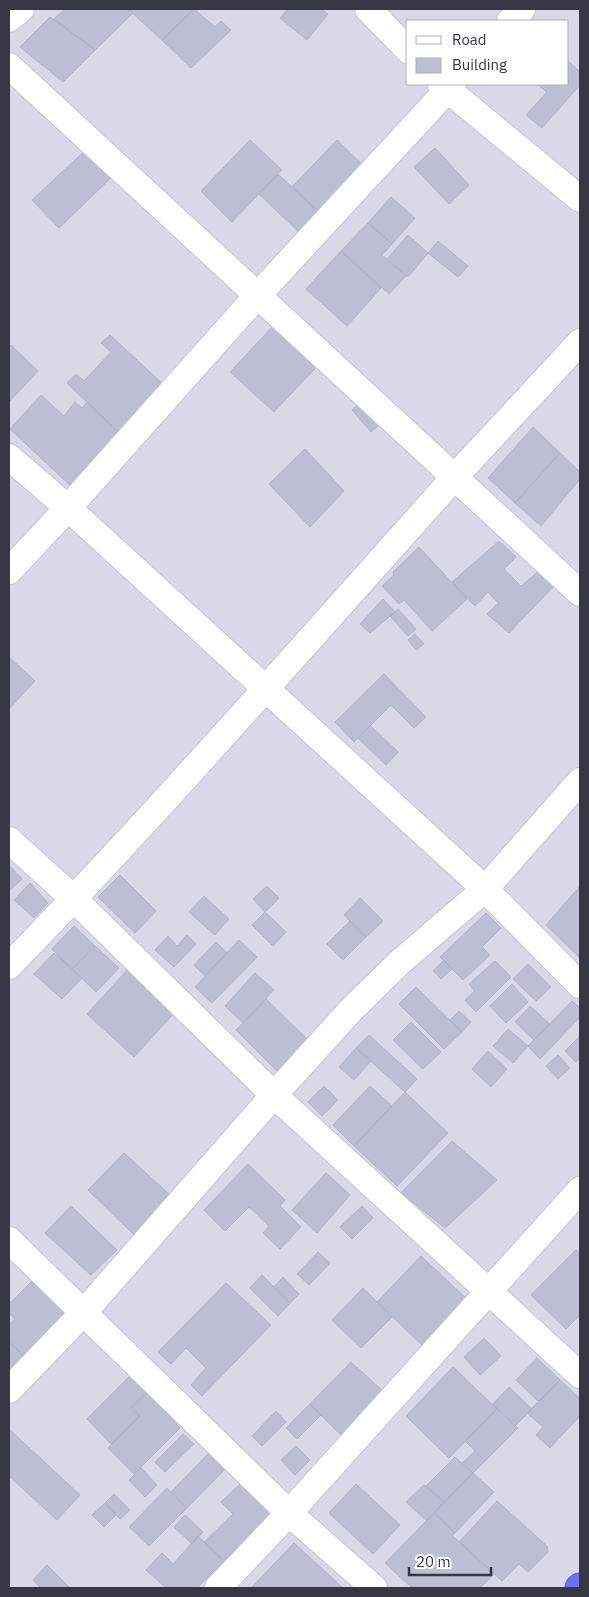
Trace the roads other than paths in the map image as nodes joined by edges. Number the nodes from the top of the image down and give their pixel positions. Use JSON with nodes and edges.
{"nodes":[{"id":1,"x":20,"y":9,"type":"edge"},
{"id":2,"x":368,"y":9,"type":"edge"},
{"id":3,"x":522,"y":9,"type":"edge"},
{"id":4,"x":9,"y":19,"type":"edge"},
{"id":5,"x":511,"y":20,"type":"edge"},
{"id":6,"x":406,"y":48,"type":"edge"},
{"id":7,"x":9,"y":66,"type":"edge"},
{"id":8,"x":447,"y":86,"type":"edge"},
{"id":9,"x":580,"y":199,"type":"edge"},
{"id":10,"x":257,"y":296,"type":"junction"},
{"id":11,"x":580,"y":342,"type":"edge"},
{"id":12,"x":9,"y":457,"type":"edge"},
{"id":13,"x":455,"y":478,"type":"junction"},
{"id":14,"x":68,"y":508,"type":"junction"},
{"id":15,"x":9,"y":571,"type":"edge"},
{"id":16,"x":580,"y":593,"type":"edge"},
{"id":17,"x":266,"y":690,"type":"junction"},
{"id":18,"x":580,"y":781,"type":"edge"},
{"id":19,"x":9,"y":840,"type":"edge"},
{"id":20,"x":485,"y":889,"type":"junction"},
{"id":21,"x":74,"y":899,"type":"junction"},
{"id":22,"x":9,"y":966,"type":"edge"},
{"id":23,"x":580,"y":984,"type":"edge"},
{"id":24,"x":274,"y":1095,"type":"junction"},
{"id":25,"x":580,"y":1190,"type":"edge"},
{"id":26,"x":9,"y":1240,"type":"edge"},
{"id":27,"x":489,"y":1293,"type":"junction"},
{"id":28,"x":84,"y":1312,"type":"junction"},
{"id":29,"x":580,"y":1375,"type":"edge"},
{"id":30,"x":9,"y":1390,"type":"edge"},
{"id":31,"x":289,"y":1513,"type":"junction"},
{"id":32,"x":218,"y":1588,"type":"edge"},
{"id":33,"x":374,"y":1588,"type":"edge"}],
"edges":[{"from":1,"to":4,"type":"street"},
{"from":2,"to":6,"type":"street"},
{"from":3,"to":5,"type":"street"},
{"from":7,"to":10,"type":"street"},
{"from":8,"to":9,"type":"street"},
{"from":8,"to":10,"type":"street"},
{"from":10,"to":13,"type":"street"},
{"from":10,"to":14,"type":"street"},
{"from":11,"to":13,"type":"street"},
{"from":12,"to":14,"type":"street"},
{"from":13,"to":16,"type":"street"},
{"from":13,"to":17,"type":"street"},
{"from":14,"to":15,"type":"street"},
{"from":14,"to":17,"type":"street"},
{"from":17,"to":20,"type":"street"},
{"from":17,"to":21,"type":"street"},
{"from":18,"to":20,"type":"street"},
{"from":19,"to":21,"type":"street"},
{"from":20,"to":23,"type":"street"},
{"from":20,"to":24,"type":"street"},
{"from":21,"to":22,"type":"street"},
{"from":21,"to":24,"type":"street"},
{"from":24,"to":27,"type":"street"},
{"from":24,"to":28,"type":"street"},
{"from":25,"to":27,"type":"street"},
{"from":26,"to":28,"type":"street"},
{"from":27,"to":29,"type":"street"},
{"from":27,"to":31,"type":"street"},
{"from":28,"to":30,"type":"street"},
{"from":28,"to":31,"type":"street"},
{"from":31,"to":32,"type":"street"},
{"from":31,"to":33,"type":"street"}]}
